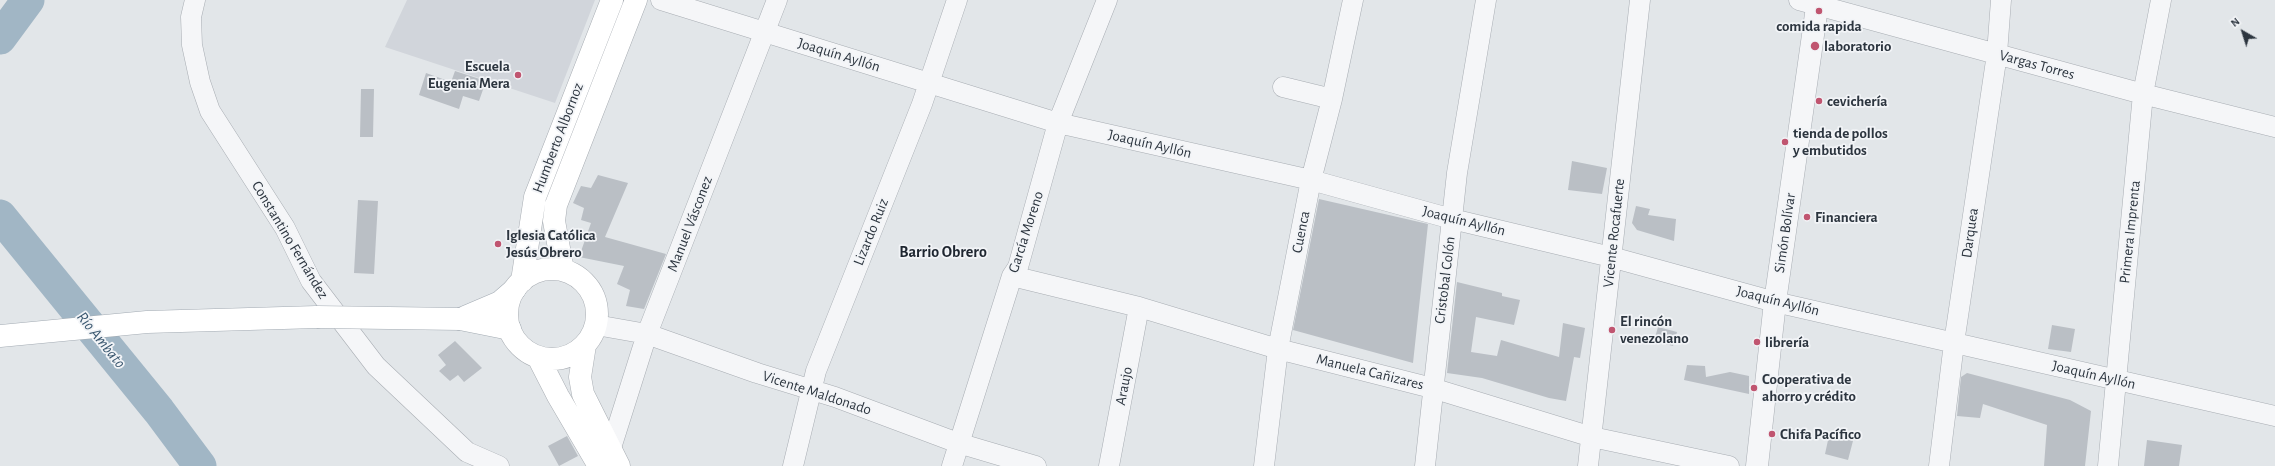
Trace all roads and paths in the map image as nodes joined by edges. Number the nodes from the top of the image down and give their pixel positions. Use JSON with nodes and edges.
{"nodes":[{"id":1,"x":194,"y":0,"type":"edge"},
{"id":2,"x":612,"y":0,"type":"edge"},
{"id":3,"x":636,"y":0,"type":"edge"},
{"id":4,"x":661,"y":0,"type":"edge"},
{"id":5,"x":777,"y":0,"type":"edge"},
{"id":6,"x":957,"y":0,"type":"edge"},
{"id":7,"x":1107,"y":0,"type":"edge"},
{"id":8,"x":1353,"y":0,"type":"edge"},
{"id":9,"x":1486,"y":0,"type":"edge"},
{"id":10,"x":1640,"y":0,"type":"edge"},
{"id":11,"x":2001,"y":0,"type":"edge"},
{"id":12,"x":2161,"y":0,"type":"edge"},
{"id":13,"x":1811,"y":2,"type":"edge"},
{"id":14,"x":764,"y":32,"type":"junction"},
{"id":15,"x":1997,"y":54,"type":"junction"},
{"id":16,"x":929,"y":84,"type":"junction"},
{"id":17,"x":1282,"y":87,"type":"dead end"},
{"id":18,"x":2144,"y":94,"type":"junction"},
{"id":19,"x":1332,"y":99,"type":"junction"},
{"id":20,"x":1058,"y":123,"type":"junction"},
{"id":21,"x":2275,"y":127,"type":"edge"},
{"id":22,"x":1311,"y":180,"type":"junction"},
{"id":23,"x":1452,"y":219,"type":"junction"},
{"id":24,"x":1611,"y":257,"type":"junction"},
{"id":25,"x":563,"y":270,"type":"junction"},
{"id":26,"x":1012,"y":276,"type":"junction"},
{"id":27,"x":519,"y":285,"type":"junction"},
{"id":28,"x":1775,"y":302,"type":"junction"},
{"id":29,"x":1139,"y":307,"type":"junction"},
{"id":30,"x":460,"y":319,"type":"junction"},
{"id":31,"x":596,"y":325,"type":"junction"},
{"id":32,"x":510,"y":329,"type":"junction"},
{"id":33,"x":647,"y":334,"type":"junction"},
{"id":34,"x":0,"y":336,"type":"edge"},
{"id":35,"x":1954,"y":342,"type":"junction"},
{"id":36,"x":585,"y":345,"type":"junction"},
{"id":37,"x":1278,"y":349,"type":"junction"},
{"id":38,"x":538,"y":357,"type":"junction"},
{"id":39,"x":2116,"y":380,"type":"junction"},
{"id":40,"x":1432,"y":388,"type":"junction"},
{"id":41,"x":810,"y":391,"type":"junction"},
{"id":42,"x":2275,"y":416,"type":"edge"},
{"id":43,"x":1592,"y":437,"type":"junction"},
{"id":44,"x":958,"y":443,"type":"junction"},
{"id":45,"x":610,"y":461,"type":"edge"},
{"id":46,"x":500,"y":466,"type":"edge"},
{"id":47,"x":793,"y":466,"type":"edge"},
{"id":48,"x":952,"y":466,"type":"edge"},
{"id":49,"x":1036,"y":466,"type":"edge"},
{"id":50,"x":1109,"y":466,"type":"edge"},
{"id":51,"x":1264,"y":466,"type":"edge"},
{"id":52,"x":1425,"y":466,"type":"edge"},
{"id":53,"x":1588,"y":466,"type":"edge"},
{"id":54,"x":1729,"y":466,"type":"edge"},
{"id":55,"x":1757,"y":466,"type":"edge"},
{"id":56,"x":1939,"y":466,"type":"edge"},
{"id":57,"x":2108,"y":466,"type":"edge"}],
"edges":[{"from":1,"to":46,"type":"street","name":"Constantino Fernández"},
{"from":2,"to":27,"type":"main road","name":"Humberto Albornoz"},
{"from":3,"to":25,"type":"main road","name":"Humberto Albornoz"},
{"from":4,"to":14,"type":"street","name":"Joaquín Ayllón"},
{"from":5,"to":14,"type":"street","name":"Manuel Vásconez"},
{"from":6,"to":16,"type":"street","name":"Lizardo Ruiz"},
{"from":7,"to":20,"type":"street","name":"García Moreno"},
{"from":8,"to":19,"type":"street","name":"Cuenca"},
{"from":9,"to":23,"type":"street","name":"Cristobal Colón"},
{"from":10,"to":24,"type":"street","name":"Vicente Rocafuerte"},
{"from":11,"to":15,"type":"street","name":"Darquea"},
{"from":12,"to":18,"type":"street","name":"Primera Imprenta"},
{"from":13,"to":15,"type":"street","name":"Vargas Torres"},
{"from":13,"to":28,"type":"street","name":"Simón Bolívar"},
{"from":14,"to":16,"type":"street","name":"Joaquín Ayllón"},
{"from":14,"to":33,"type":"street","name":"Manuel Vásconez"},
{"from":15,"to":18,"type":"street","name":"Vargas Torres"},
{"from":15,"to":35,"type":"street","name":"Darquea"},
{"from":16,"to":20,"type":"street","name":"Joaquín Ayllón"},
{"from":16,"to":41,"type":"street","name":"Lizardo Ruiz"},
{"from":17,"to":19,"type":"street"},
{"from":18,"to":21,"type":"street","name":"Vargas Torres"},
{"from":18,"to":39,"type":"street","name":"Primera Imprenta"},
{"from":19,"to":22,"type":"street","name":"Cuenca"},
{"from":20,"to":22,"type":"street","name":"Joaquín Ayllón"},
{"from":20,"to":26,"type":"street","name":"García Moreno"},
{"from":22,"to":23,"type":"street","name":"Joaquín Ayllón"},
{"from":22,"to":37,"type":"street","name":"Cuenca"},
{"from":23,"to":24,"type":"street","name":"Joaquín Ayllón"},
{"from":23,"to":40,"type":"street","name":"Cristobal Colón"},
{"from":24,"to":28,"type":"street","name":"Joaquín Ayllón"},
{"from":24,"to":43,"type":"street","name":"Vicente Rocafuerte"},
{"from":25,"to":27,"type":"main road"},
{"from":25,"to":31,"type":"main road"},
{"from":26,"to":29,"type":"street","name":"Manuela Cañizares"},
{"from":26,"to":44,"type":"street","name":"García Moreno"},
{"from":27,"to":30,"type":"main road"},
{"from":27,"to":32,"type":"main road"},
{"from":28,"to":35,"type":"street","name":"Joaquín Ayllón"},
{"from":28,"to":55,"type":"street","name":"Simón Bolívar"},
{"from":29,"to":37,"type":"street","name":"Manuela Cañizares"},
{"from":29,"to":50,"type":"street","name":"Araujo"},
{"from":30,"to":32,"type":"main road"},
{"from":30,"to":34,"type":"main road","bridge":true},
{"from":31,"to":33,"type":"street","name":"Vicente Maldonado"},
{"from":31,"to":36,"type":"main road"},
{"from":32,"to":38,"type":"main road"},
{"from":33,"to":41,"type":"street","name":"Vicente Maldonado"},
{"from":33,"to":45,"type":"street","name":"Manuel Vásconez"},
{"from":35,"to":39,"type":"street","name":"Joaquín Ayllón"},
{"from":35,"to":56,"type":"street","name":"Darquea"},
{"from":36,"to":38,"type":"main road"},
{"from":36,"to":45,"type":"main road"},
{"from":37,"to":40,"type":"street","name":"Manuela Cañizares"},
{"from":37,"to":51,"type":"street","name":"Cuenca"},
{"from":38,"to":45,"type":"main road"},
{"from":39,"to":42,"type":"street","name":"Joaquín Ayllón"},
{"from":39,"to":57,"type":"street","name":"Primera Imprenta"},
{"from":40,"to":43,"type":"street","name":"Manuela Cañizares"},
{"from":40,"to":52,"type":"street","name":"Cristobal Colón"},
{"from":41,"to":44,"type":"street","name":"Vicente Maldonado"},
{"from":41,"to":47,"type":"street","name":"Lizardo Ruiz"},
{"from":43,"to":53,"type":"street","name":"Vicente Rocafuerte"},
{"from":43,"to":54,"type":"street","name":"Manuela Cañizares"},
{"from":44,"to":48,"type":"street","name":"García Moreno"},
{"from":44,"to":49,"type":"street","name":"Vicente Maldonado"}]}
